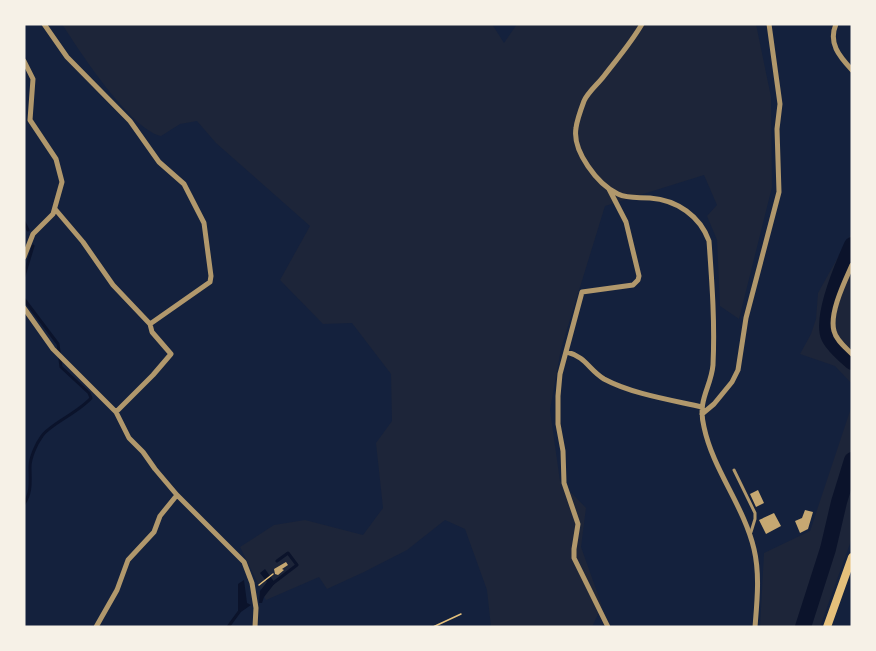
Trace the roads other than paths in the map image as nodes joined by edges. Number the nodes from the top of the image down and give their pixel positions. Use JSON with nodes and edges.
{"nodes":[{"id":1,"x":44,"y":24,"type":"edge"},
{"id":2,"x":642,"y":24,"type":"edge"},
{"id":3,"x":769,"y":24,"type":"edge"},
{"id":4,"x":836,"y":24,"type":"edge"},
{"id":5,"x":24,"y":61,"type":"edge"},
{"id":6,"x":852,"y":70,"type":"edge"},
{"id":7,"x":608,"y":188,"type":"junction"},
{"id":8,"x":55,"y":209,"type":"junction"},
{"id":9,"x":24,"y":257,"type":"edge"},
{"id":10,"x":852,"y":265,"type":"edge"},
{"id":11,"x":24,"y":308,"type":"edge"},
{"id":12,"x":150,"y":324,"type":"junction"},
{"id":13,"x":567,"y":352,"type":"junction"},
{"id":14,"x":852,"y":354,"type":"edge"},
{"id":15,"x":702,"y":411,"type":"junction"},
{"id":16,"x":116,"y":412,"type":"junction"},
{"id":17,"x":734,"y":470,"type":"dead end"},
{"id":18,"x":177,"y":495,"type":"junction"},
{"id":19,"x":750,"y":535,"type":"junction"},
{"id":20,"x":852,"y":557,"type":"edge"},
{"id":21,"x":96,"y":627,"type":"edge"},
{"id":22,"x":255,"y":627,"type":"edge"},
{"id":23,"x":608,"y":627,"type":"edge"},
{"id":24,"x":755,"y":627,"type":"edge"},
{"id":25,"x":827,"y":627,"type":"edge"}],
"edges":[{"from":1,"to":12,"type":"street"},
{"from":2,"to":7,"type":"street"},
{"from":3,"to":15,"type":"street"},
{"from":4,"to":6,"type":"street"},
{"from":5,"to":8,"type":"street"},
{"from":7,"to":13,"type":"street"},
{"from":7,"to":15,"type":"street"},
{"from":8,"to":9,"type":"street"},
{"from":8,"to":12,"type":"street"},
{"from":10,"to":14,"type":"street"},
{"from":11,"to":16,"type":"street"},
{"from":12,"to":16,"type":"street"},
{"from":13,"to":15,"type":"street"},
{"from":13,"to":23,"type":"street"},
{"from":15,"to":19,"type":"street"},
{"from":16,"to":18,"type":"street"},
{"from":17,"to":19,"type":"lane"},
{"from":18,"to":21,"type":"street"},
{"from":18,"to":22,"type":"street"},
{"from":19,"to":24,"type":"street"},
{"from":20,"to":25,"type":"main road"}]}
